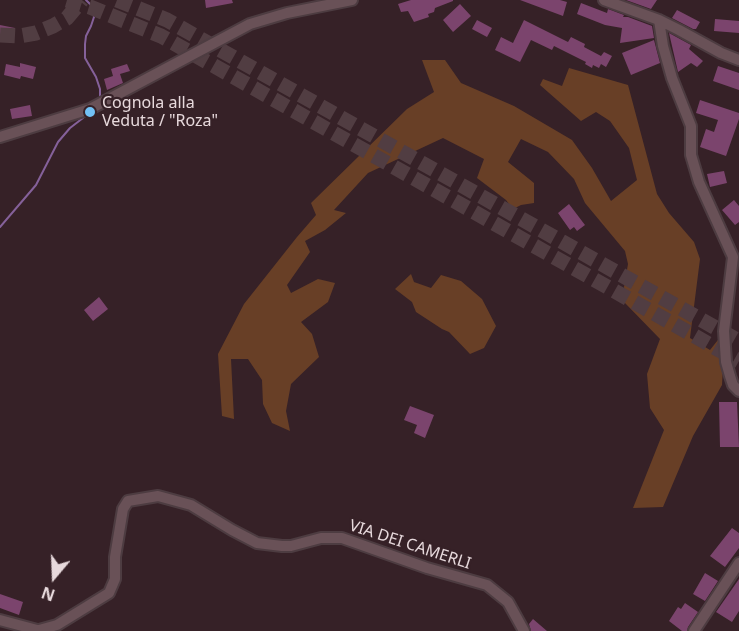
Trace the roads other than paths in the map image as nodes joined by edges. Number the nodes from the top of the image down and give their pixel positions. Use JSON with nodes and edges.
{"nodes":[{"id":1,"x":352,"y":0,"type":"edge"},
{"id":2,"x":604,"y":0,"type":"edge"},
{"id":3,"x":659,"y":20,"type":"junction"},
{"id":4,"x":739,"y":60,"type":"edge"},
{"id":5,"x":0,"y":138,"type":"edge"},
{"id":6,"x":739,"y":391,"type":"edge"},
{"id":7,"x":739,"y":563,"type":"edge"},
{"id":8,"x":0,"y":620,"type":"edge"},
{"id":9,"x":40,"y":631,"type":"edge"},
{"id":10,"x":524,"y":631,"type":"edge"},
{"id":11,"x":694,"y":631,"type":"edge"}],
"edges":[{"from":1,"to":5,"type":"street"},
{"from":2,"to":3,"type":"street"},
{"from":3,"to":4,"type":"street"},
{"from":3,"to":6,"type":"street"},
{"from":7,"to":11,"type":"street"},
{"from":8,"to":9,"type":"street"},
{"from":9,"to":10,"type":"street","name":"VIA DEI CAMERLI"}]}
